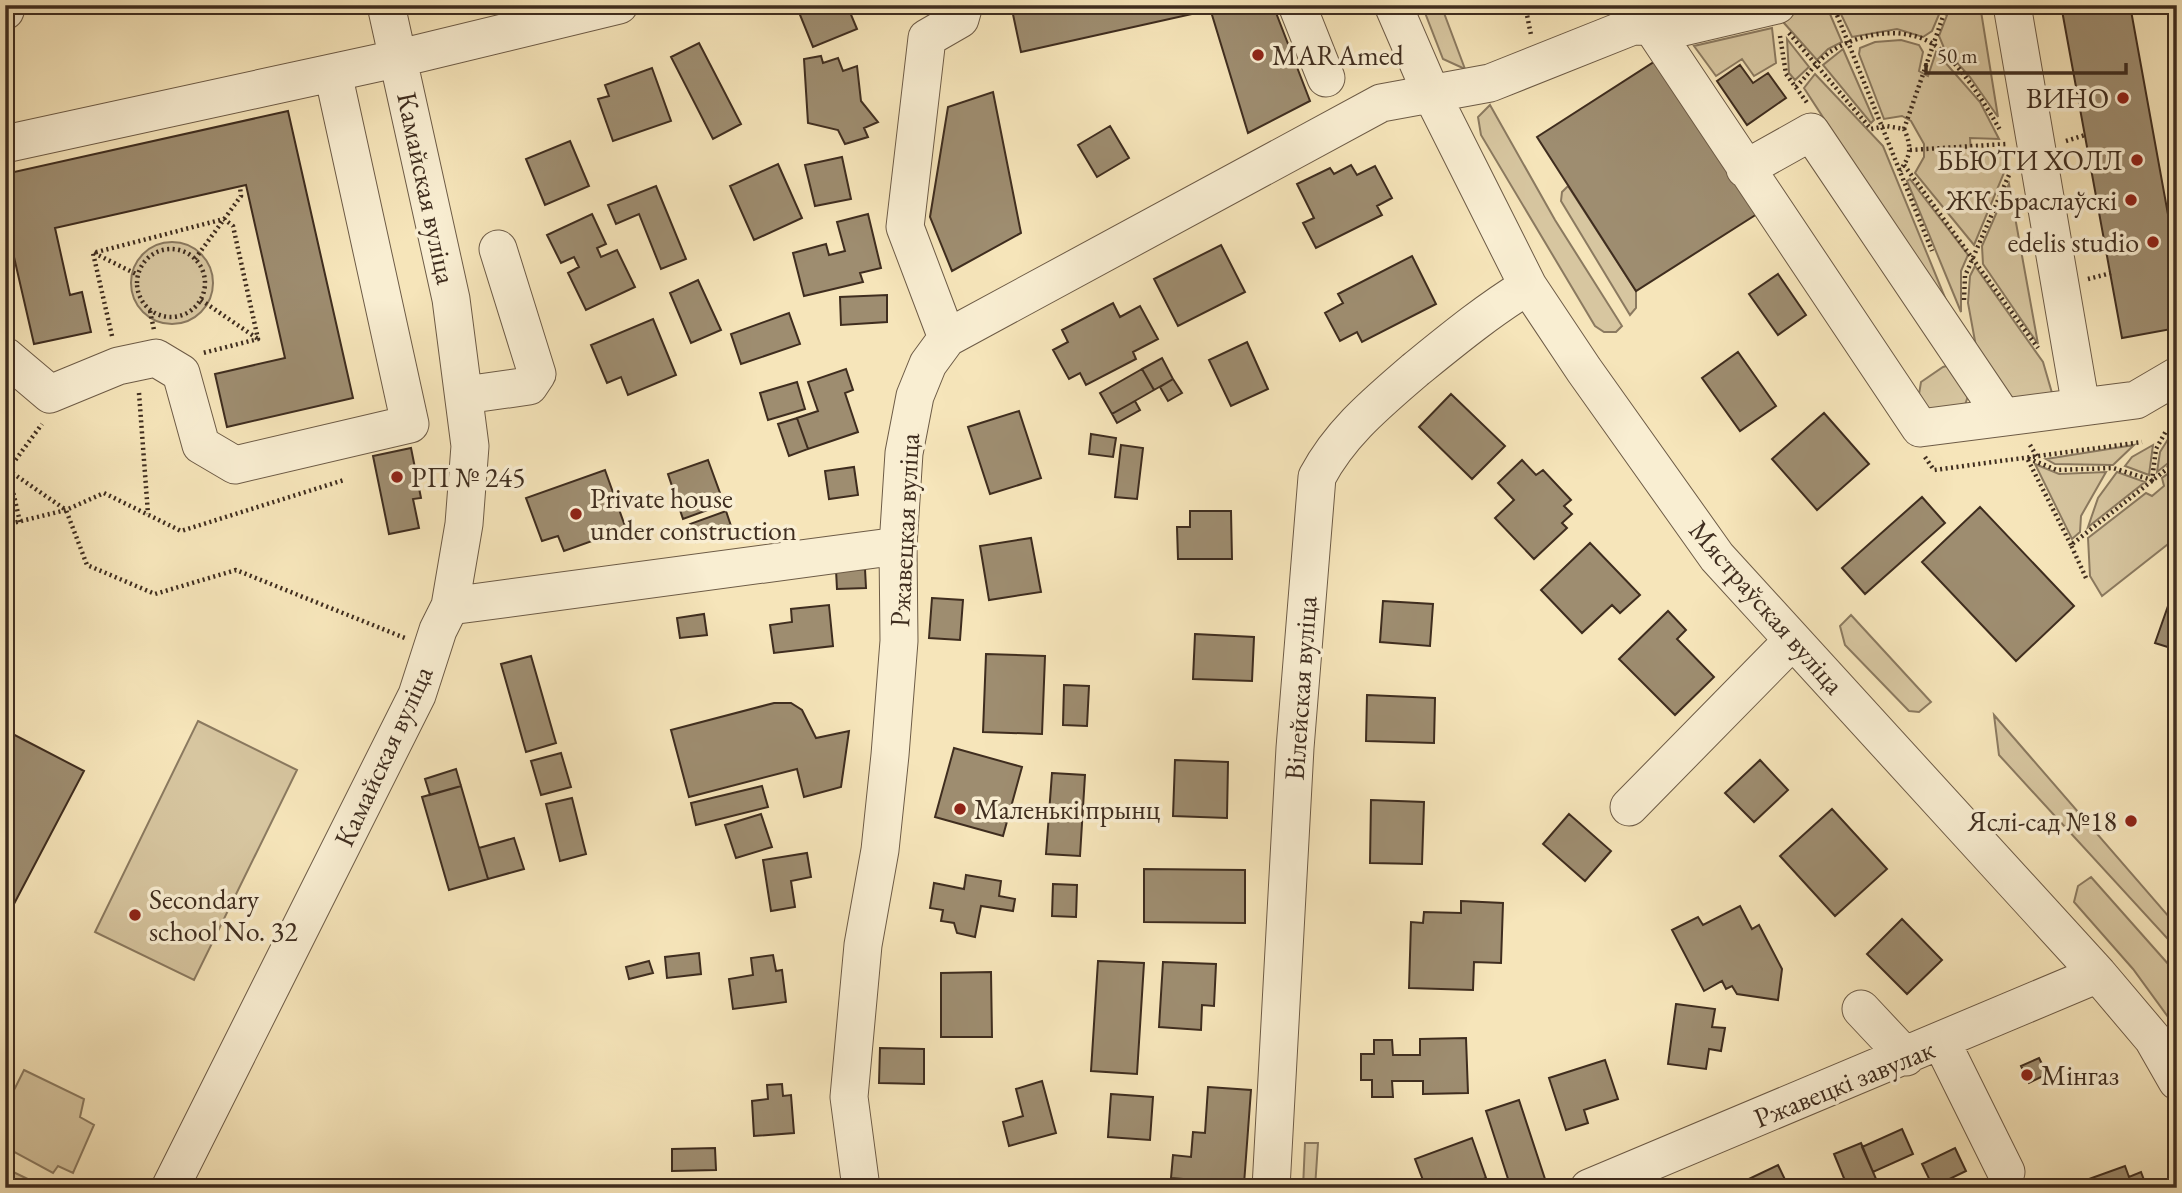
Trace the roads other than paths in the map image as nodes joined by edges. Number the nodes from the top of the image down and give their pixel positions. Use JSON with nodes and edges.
{"nodes":[{"id":1,"x":7,"y":5,"type":"edge"},
{"id":2,"x":386,"y":5,"type":"edge"},
{"id":3,"x":619,"y":5,"type":"edge"},
{"id":4,"x":964,"y":5,"type":"edge"},
{"id":5,"x":1297,"y":5,"type":"edge"},
{"id":6,"x":1393,"y":5,"type":"edge"},
{"id":7,"x":2012,"y":5,"type":"edge"},
{"id":8,"x":5,"y":11,"type":"edge"},
{"id":9,"x":1781,"y":17,"type":"edge"},
{"id":10,"x":1650,"y":24,"type":"junction"},
{"id":11,"x":400,"y":58,"type":"junction"},
{"id":12,"x":333,"y":73,"type":"junction"},
{"id":13,"x":1326,"y":78,"type":"dead end"},
{"id":14,"x":1432,"y":95,"type":"junction"},
{"id":15,"x":5,"y":144,"type":"edge"},
{"id":16,"x":1745,"y":169,"type":"junction"},
{"id":17,"x":498,"y":249,"type":"dead end"},
{"id":18,"x":1528,"y":286,"type":"junction"},
{"id":19,"x":947,"y":338,"type":"junction"},
{"id":20,"x":5,"y":356,"type":"edge"},
{"id":21,"x":2177,"y":376,"type":"edge"},
{"id":22,"x":464,"y":395,"type":"junction"},
{"id":23,"x":2081,"y":407,"type":"junction"},
{"id":24,"x":2003,"y":417,"type":"junction"},
{"id":25,"x":898,"y":546,"type":"junction"},
{"id":26,"x":450,"y":606,"type":"junction"},
{"id":27,"x":1792,"y":641,"type":"junction"},
{"id":28,"x":1629,"y":807,"type":"dead end"},
{"id":29,"x":2098,"y":974,"type":"junction"},
{"id":30,"x":1861,"y":1009,"type":"dead end"},
{"id":31,"x":1942,"y":1042,"type":"junction"},
{"id":32,"x":1906,"y":1057,"type":"junction"},
{"id":33,"x":2177,"y":1081,"type":"edge"},
{"id":34,"x":2006,"y":1172,"type":"dead end"},
{"id":35,"x":170,"y":1188,"type":"edge"},
{"id":36,"x":861,"y":1188,"type":"edge"},
{"id":37,"x":1271,"y":1188,"type":"edge"},
{"id":38,"x":1589,"y":1188,"type":"edge"}],
"edges":[{"from":1,"to":8,"type":"street"},
{"from":2,"to":11,"type":"street","name":"Камайская вуліца"},
{"from":3,"to":11,"type":"street"},
{"from":4,"to":19,"type":"street"},
{"from":5,"to":13,"type":"street"},
{"from":6,"to":14,"type":"street","name":"Мястраўская вуліца"},
{"from":7,"to":23,"type":"street"},
{"from":9,"to":10,"type":"street","name":"Ржавецкая вуліца"},
{"from":10,"to":14,"type":"street","name":"Ржавецкая вуліца"},
{"from":10,"to":16,"type":"street"},
{"from":11,"to":12,"type":"street"},
{"from":11,"to":22,"type":"street","name":"Камайская вуліца"},
{"from":12,"to":15,"type":"street"},
{"from":12,"to":20,"type":"street"},
{"from":14,"to":18,"type":"street","name":"Мястраўская вуліца"},
{"from":14,"to":19,"type":"street","name":"Ржавецкая вуліца"},
{"from":16,"to":24,"type":"street"},
{"from":16,"to":24,"type":"street"},
{"from":17,"to":22,"type":"street"},
{"from":18,"to":27,"type":"street","name":"Мястраўская вуліца"},
{"from":18,"to":37,"type":"street","name":"Вілейская вуліца"},
{"from":19,"to":25,"type":"street","name":"Ржавецкая вуліца"},
{"from":21,"to":23,"type":"street"},
{"from":22,"to":26,"type":"street","name":"Камайская вуліца"},
{"from":23,"to":24,"type":"street"},
{"from":25,"to":26,"type":"street"},
{"from":25,"to":36,"type":"street","name":"Ржавецкая вуліца"},
{"from":26,"to":35,"type":"street","name":"Камайская вуліца"},
{"from":27,"to":28,"type":"street"},
{"from":27,"to":29,"type":"street","name":"Мястраўская вуліца"},
{"from":29,"to":31,"type":"street","name":"Ржавецкі завулак"},
{"from":29,"to":33,"type":"street","name":"Мястраўская вуліца"},
{"from":30,"to":32,"type":"street"},
{"from":31,"to":32,"type":"street","name":"Ржавецкі завулак"},
{"from":31,"to":34,"type":"street"},
{"from":32,"to":38,"type":"street","name":"Ржавецкі завулак"}]}
